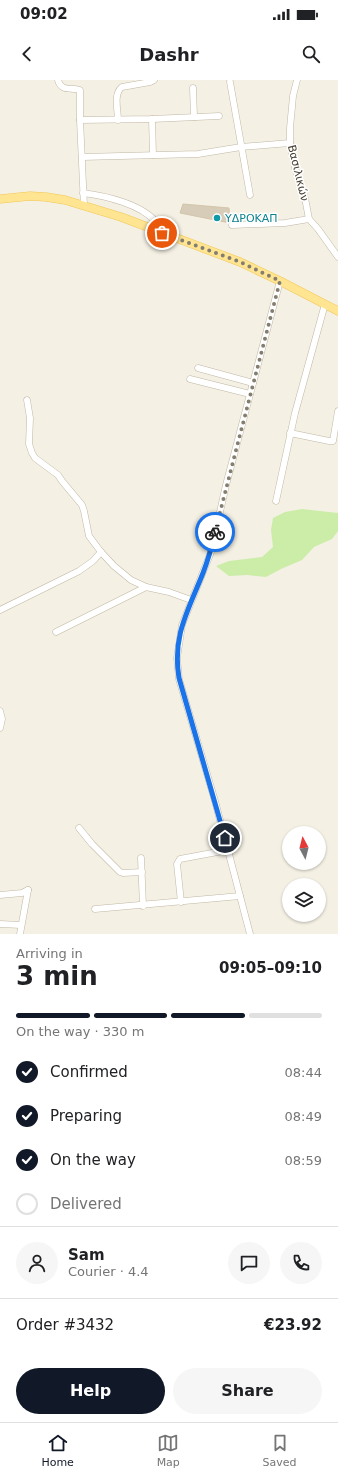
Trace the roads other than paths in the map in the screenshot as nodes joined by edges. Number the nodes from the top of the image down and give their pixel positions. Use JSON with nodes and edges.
{"nodes":[{"id":1,"x":58,"y":80,"type":"edge"},
{"id":2,"x":154,"y":80,"type":"edge"},
{"id":3,"x":297,"y":80,"type":"edge"},
{"id":4,"x":230,"y":82,"type":"dead end"},
{"id":5,"x":193,"y":88,"type":"dead end"},
{"id":6,"x":219,"y":116,"type":"dead end"},
{"id":7,"x":194,"y":117,"type":"junction"},
{"id":8,"x":152,"y":119,"type":"junction"},
{"id":9,"x":80,"y":120,"type":"junction"},
{"id":10,"x":118,"y":120,"type":"junction"},
{"id":11,"x":290,"y":143,"type":"junction"},
{"id":12,"x":241,"y":147,"type":"junction"},
{"id":13,"x":153,"y":155,"type":"junction"},
{"id":14,"x":82,"y":157,"type":"junction"},
{"id":15,"x":83,"y":193,"type":"junction"},
{"id":16,"x":250,"y":195,"type":"dead end"},
{"id":17,"x":0,"y":199,"type":"edge"},
{"id":18,"x":84,"y":206,"type":"junction"},
{"id":19,"x":309,"y":219,"type":"junction"},
{"id":20,"x":232,"y":225,"type":"dead end"},
{"id":21,"x":162,"y":233,"type":"junction"},
{"id":22,"x":338,"y":257,"type":"edge"},
{"id":23,"x":280,"y":281,"type":"junction"},
{"id":24,"x":325,"y":304,"type":"junction"},
{"id":25,"x":338,"y":311,"type":"edge"},
{"id":26,"x":198,"y":368,"type":"dead end"},
{"id":27,"x":190,"y":379,"type":"dead end"},
{"id":28,"x":253,"y":383,"type":"junction"},
{"id":29,"x":250,"y":394,"type":"junction"},
{"id":30,"x":28,"y":400,"type":"dead end"},
{"id":31,"x":338,"y":411,"type":"edge"},
{"id":32,"x":290,"y":433,"type":"junction"},
{"id":33,"x":276,"y":501,"type":"dead end"},
{"id":34,"x":101,"y":552,"type":"junction"},
{"id":35,"x":146,"y":587,"type":"junction"},
{"id":36,"x":191,"y":600,"type":"junction"},
{"id":37,"x":0,"y":610,"type":"edge"},
{"id":38,"x":56,"y":632,"type":"dead end"},
{"id":39,"x":0,"y":711,"type":"edge"},
{"id":40,"x":0,"y":728,"type":"edge"},
{"id":41,"x":79,"y":828,"type":"dead end"},
{"id":42,"x":228,"y":850,"type":"junction"},
{"id":43,"x":141,"y":858,"type":"dead end"},
{"id":44,"x":142,"y":872,"type":"junction"},
{"id":45,"x":0,"y":895,"type":"edge"},
{"id":46,"x":240,"y":896,"type":"junction"},
{"id":47,"x":181,"y":902,"type":"junction"},
{"id":48,"x":143,"y":906,"type":"junction"},
{"id":49,"x":95,"y":909,"type":"dead end"},
{"id":50,"x":0,"y":924,"type":"edge"},
{"id":51,"x":21,"y":925,"type":"junction"},
{"id":52,"x":20,"y":934,"type":"edge"},
{"id":53,"x":250,"y":934,"type":"edge"}],
"edges":[{"from":1,"to":9,"type":"street"},
{"from":2,"to":10,"type":"street"},
{"from":3,"to":11,"type":"street","name":"Βασιλικών"},
{"from":4,"to":12,"type":"street"},
{"from":5,"to":7,"type":"street"},
{"from":6,"to":7,"type":"street"},
{"from":7,"to":8,"type":"street"},
{"from":8,"to":10,"type":"street"},
{"from":8,"to":13,"type":"street"},
{"from":9,"to":10,"type":"street"},
{"from":9,"to":14,"type":"street"},
{"from":11,"to":12,"type":"street"},
{"from":11,"to":19,"type":"street","name":"Βασιλικών"},
{"from":12,"to":13,"type":"street"},
{"from":12,"to":16,"type":"street"},
{"from":13,"to":14,"type":"street"},
{"from":14,"to":15,"type":"street"},
{"from":15,"to":18,"type":"street"},
{"from":15,"to":21,"type":"street"},
{"from":17,"to":18,"type":"main road"},
{"from":18,"to":21,"type":"main road"},
{"from":19,"to":20,"type":"street"},
{"from":19,"to":22,"type":"street","name":"Βασιλικών"},
{"from":21,"to":23,"type":"main road"},
{"from":23,"to":24,"type":"main road"},
{"from":23,"to":28,"type":"street"},
{"from":24,"to":25,"type":"main road"},
{"from":24,"to":32,"type":"street"},
{"from":26,"to":28,"type":"street"},
{"from":27,"to":29,"type":"street"},
{"from":28,"to":29,"type":"street"},
{"from":29,"to":36,"type":"street"},
{"from":30,"to":34,"type":"street"},
{"from":31,"to":32,"type":"street"},
{"from":32,"to":33,"type":"street"},
{"from":34,"to":35,"type":"street"},
{"from":34,"to":37,"type":"street"},
{"from":35,"to":36,"type":"street"},
{"from":35,"to":38,"type":"street"},
{"from":36,"to":42,"type":"street"},
{"from":39,"to":40,"type":"street"},
{"from":41,"to":44,"type":"street"},
{"from":42,"to":46,"type":"street"},
{"from":42,"to":47,"type":"street"},
{"from":43,"to":44,"type":"street"},
{"from":44,"to":48,"type":"street"},
{"from":45,"to":51,"type":"street"},
{"from":46,"to":47,"type":"street"},
{"from":46,"to":53,"type":"street"},
{"from":47,"to":48,"type":"street"},
{"from":48,"to":49,"type":"street"},
{"from":50,"to":51,"type":"street"},
{"from":51,"to":52,"type":"street"}]}
